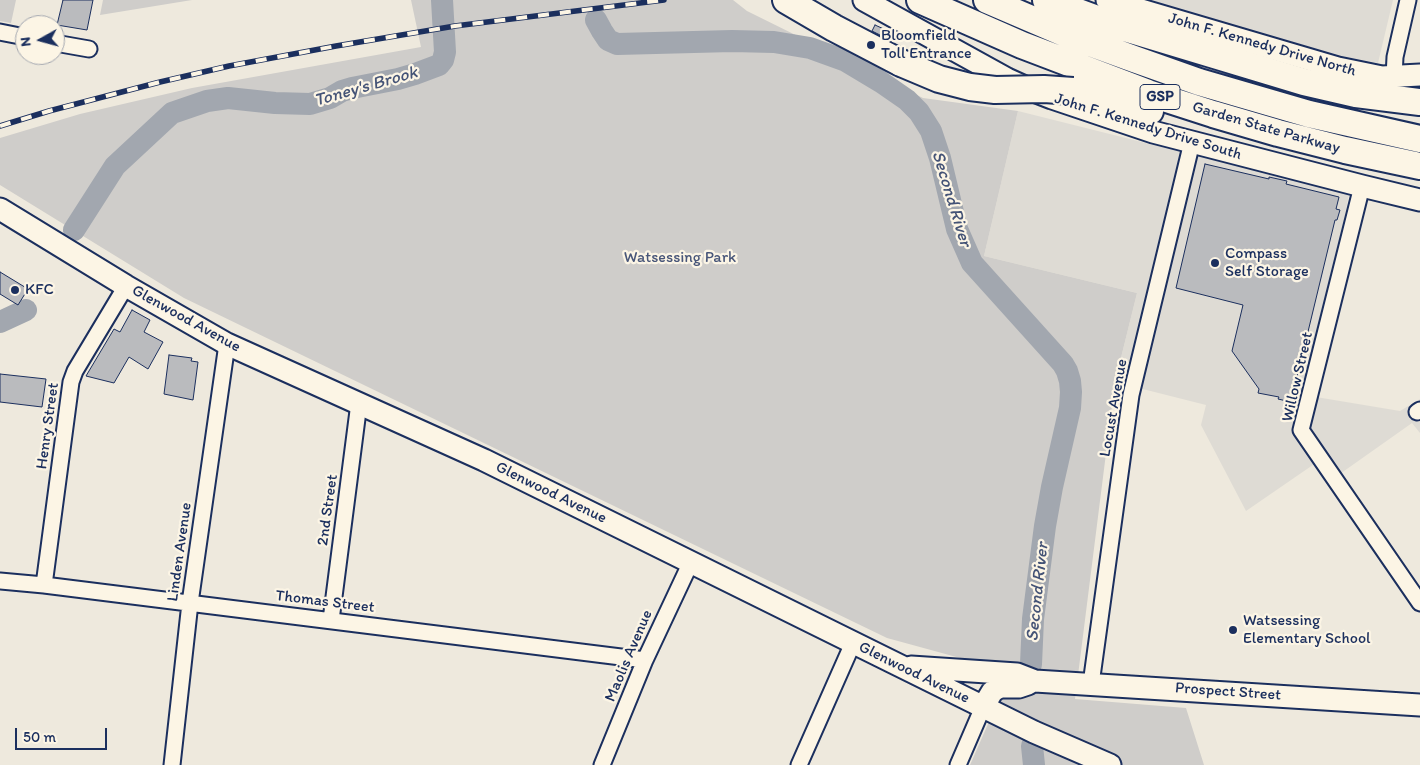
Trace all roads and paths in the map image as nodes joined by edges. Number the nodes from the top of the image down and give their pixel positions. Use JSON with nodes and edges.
{"nodes":[{"id":1,"x":786,"y":0,"type":"edge"},
{"id":2,"x":864,"y":0,"type":"edge"},
{"id":3,"x":920,"y":0,"type":"edge"},
{"id":4,"x":987,"y":0,"type":"edge"},
{"id":5,"x":1046,"y":0,"type":"edge"},
{"id":6,"x":1107,"y":0,"type":"edge"},
{"id":7,"x":1408,"y":0,"type":"edge"},
{"id":8,"x":0,"y":32,"type":"edge"},
{"id":9,"x":15,"y":35,"type":"edge"},
{"id":10,"x":65,"y":45,"type":"edge"},
{"id":11,"x":89,"y":49,"type":"dead end"},
{"id":12,"x":1420,"y":75,"type":"edge"},
{"id":13,"x":1394,"y":77,"type":"junction"},
{"id":14,"x":1420,"y":102,"type":"edge"},
{"id":15,"x":1420,"y":139,"type":"edge"},
{"id":16,"x":1192,"y":142,"type":"junction"},
{"id":17,"x":1415,"y":165,"type":"edge"},
{"id":18,"x":1362,"y":186,"type":"junction"},
{"id":19,"x":1420,"y":200,"type":"edge"},
{"id":20,"x":0,"y":209,"type":"edge"},
{"id":21,"x":126,"y":286,"type":"junction"},
{"id":22,"x":227,"y":344,"type":"junction"},
{"id":23,"x":359,"y":403,"type":"junction"},
{"id":24,"x":691,"y":562,"type":"junction"},
{"id":25,"x":0,"y":581,"type":"edge"},
{"id":26,"x":44,"y":585,"type":"junction"},
{"id":27,"x":190,"y":603,"type":"junction"},
{"id":28,"x":1420,"y":603,"type":"edge"},
{"id":29,"x":331,"y":620,"type":"junction"},
{"id":30,"x":853,"y":643,"type":"junction"},
{"id":31,"x":645,"y":660,"type":"junction"},
{"id":32,"x":900,"y":666,"type":"junction"},
{"id":33,"x":1035,"y":681,"type":"junction"},
{"id":34,"x":1091,"y":684,"type":"junction"},
{"id":35,"x":1420,"y":705,"type":"edge"},
{"id":36,"x":983,"y":707,"type":"junction"},
{"id":37,"x":172,"y":765,"type":"edge"},
{"id":38,"x":602,"y":765,"type":"edge"},
{"id":39,"x":799,"y":765,"type":"edge"},
{"id":40,"x":958,"y":765,"type":"edge"},
{"id":41,"x":1110,"y":765,"type":"edge"}],
"edges":[{"from":1,"to":17,"type":"highway","bridge":true},
{"from":2,"to":16,"type":"street","name":"John F. Kennedy Drive South"},
{"from":3,"to":17,"type":"highway","name":"Garden State Parkway","number":"GSP"},
{"from":4,"to":15,"type":"highway","name":"Garden State Parkway","number":"GSP"},
{"from":5,"to":14,"type":"highway"},
{"from":6,"to":13,"type":"street","name":"John F. Kennedy Drive North"},
{"from":7,"to":13,"type":"street"},
{"from":8,"to":9,"type":"street"},
{"from":10,"to":11,"type":"street"},
{"from":12,"to":13,"type":"street","name":"John F. Kennedy Drive North"},
{"from":16,"to":18,"type":"street","name":"John F. Kennedy Drive South"},
{"from":16,"to":34,"type":"street","name":"Locust Avenue"},
{"from":18,"to":19,"type":"street","name":"John F. Kennedy Drive South"},
{"from":18,"to":28,"type":"street","name":"Willow Street"},
{"from":20,"to":21,"type":"street","name":"Glenwood Avenue"},
{"from":21,"to":22,"type":"street","name":"Glenwood Avenue"},
{"from":21,"to":26,"type":"street","name":"Henry Street"},
{"from":22,"to":23,"type":"street","name":"Glenwood Avenue"},
{"from":22,"to":27,"type":"street","name":"Linden Avenue"},
{"from":23,"to":24,"type":"street","name":"Glenwood Avenue"},
{"from":23,"to":29,"type":"street","name":"2nd Street"},
{"from":24,"to":30,"type":"street","name":"Glenwood Avenue"},
{"from":24,"to":31,"type":"street","name":"Maolis Avenue"},
{"from":25,"to":26,"type":"street","name":"Thomas Street"},
{"from":26,"to":27,"type":"street","name":"Thomas Street"},
{"from":27,"to":29,"type":"street","name":"Thomas Street"},
{"from":27,"to":37,"type":"street","name":"Linden Avenue"},
{"from":29,"to":31,"type":"street","name":"Thomas Street"},
{"from":30,"to":32,"type":"street","name":"Glenwood Avenue"},
{"from":30,"to":39,"type":"street"},
{"from":31,"to":38,"type":"street","name":"Maolis Avenue"},
{"from":32,"to":33,"type":"street","name":"Prospect Street"},
{"from":32,"to":36,"type":"street","name":"Glenwood Avenue"},
{"from":33,"to":34,"type":"street","name":"Prospect Street"},
{"from":33,"to":36,"type":"street","name":"Prospect Street"},
{"from":34,"to":35,"type":"street","name":"Prospect Street"},
{"from":36,"to":40,"type":"street"},
{"from":36,"to":41,"type":"street","name":"Glenwood Avenue"}]}
